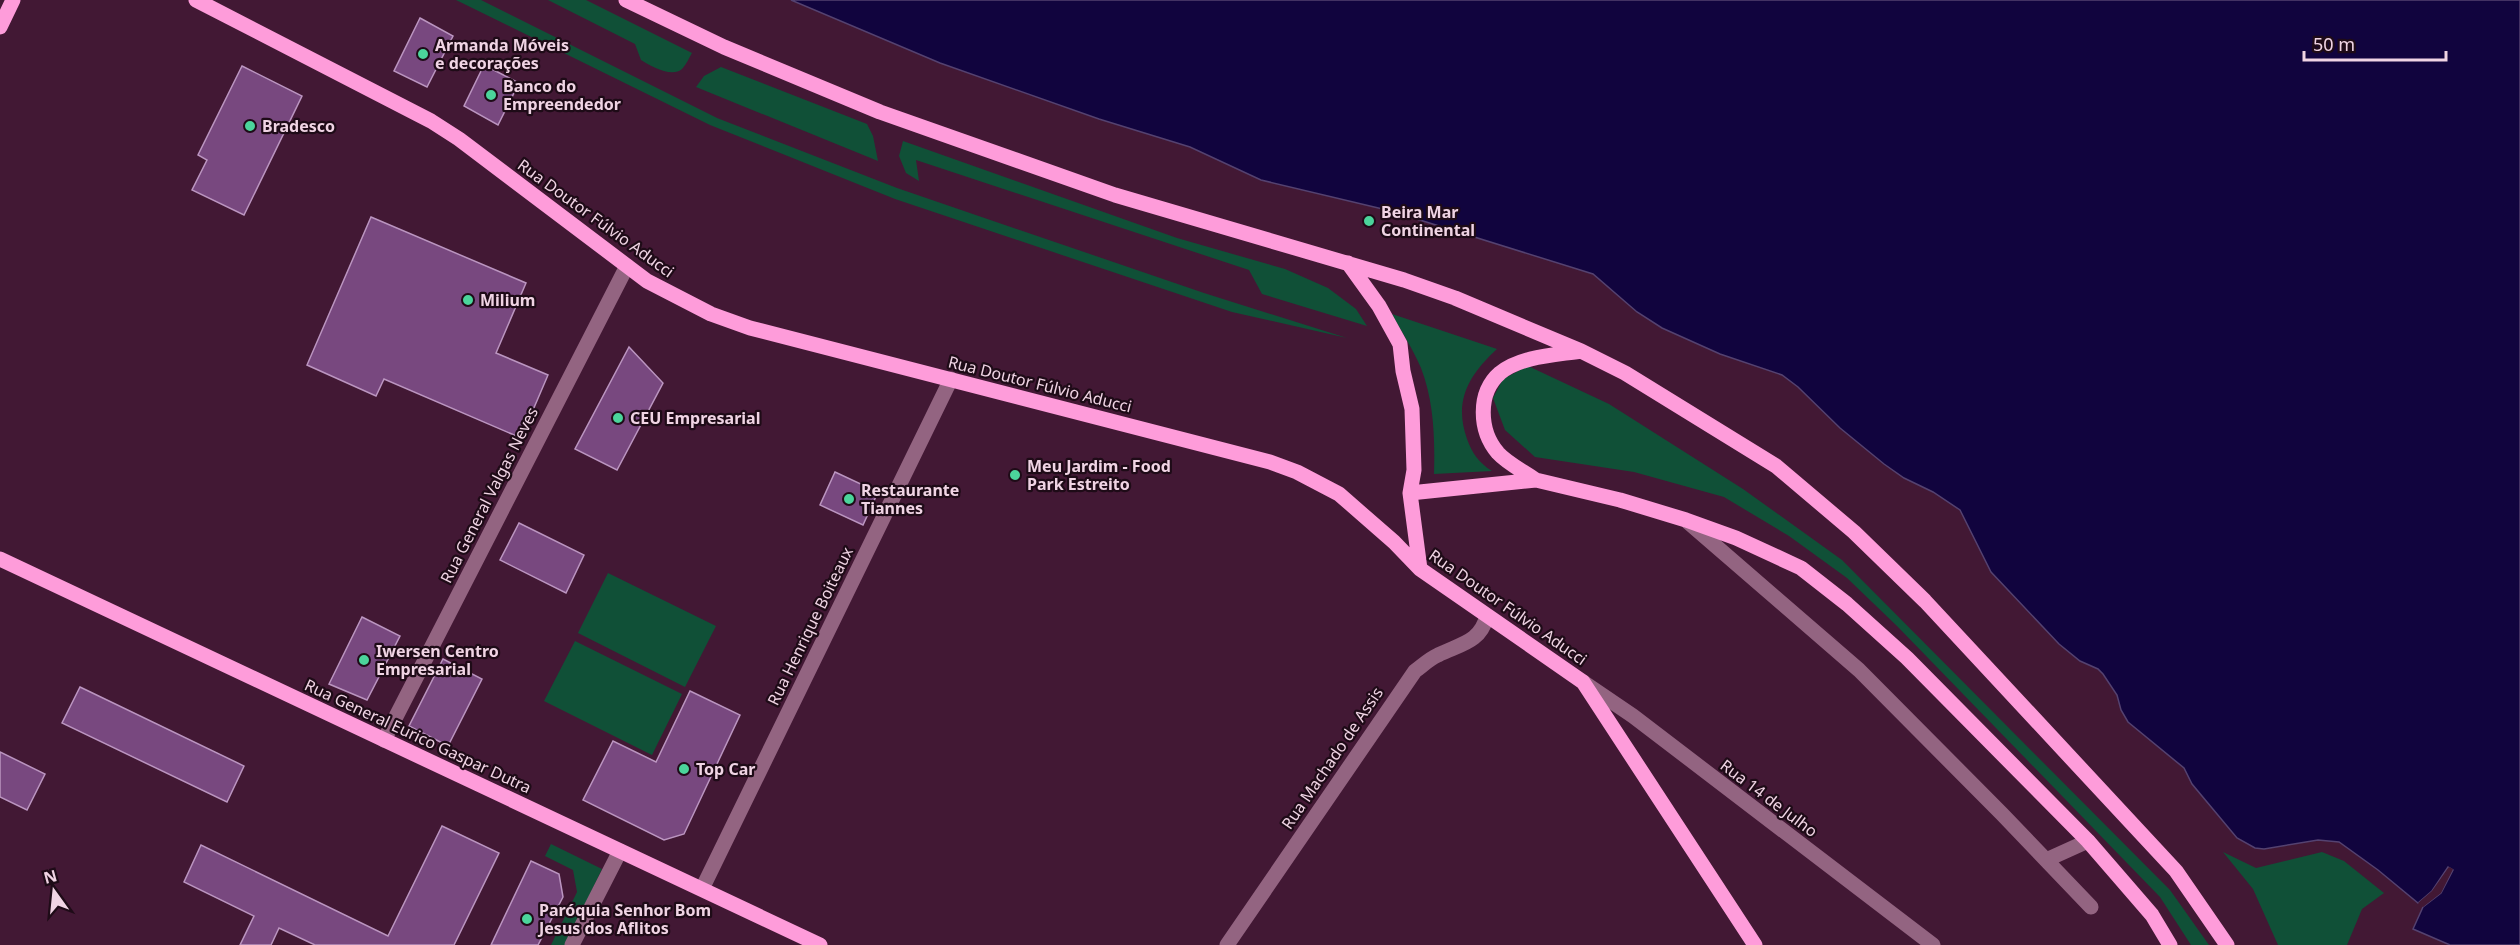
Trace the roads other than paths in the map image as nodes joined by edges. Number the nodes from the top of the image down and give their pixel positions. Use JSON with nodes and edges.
{"nodes":[{"id":1,"x":13,"y":0,"type":"edge"},
{"id":2,"x":196,"y":0,"type":"edge"},
{"id":3,"x":626,"y":0,"type":"edge"},
{"id":4,"x":0,"y":27,"type":"edge"},
{"id":5,"x":1348,"y":263,"type":"junction"},
{"id":6,"x":627,"y":266,"type":"junction"},
{"id":7,"x":1581,"y":351,"type":"junction"},
{"id":8,"x":951,"y":379,"type":"junction"},
{"id":9,"x":1536,"y":480,"type":"junction"},
{"id":10,"x":1410,"y":493,"type":"junction"},
{"id":11,"x":1686,"y":520,"type":"junction"},
{"id":12,"x":0,"y":559,"type":"edge"},
{"id":13,"x":1420,"y":569,"type":"junction"},
{"id":14,"x":1487,"y":616,"type":"junction"},
{"id":15,"x":1583,"y":682,"type":"junction"},
{"id":16,"x":384,"y":740,"type":"junction"},
{"id":17,"x":2088,"y":841,"type":"junction"},
{"id":18,"x":620,"y":851,"type":"junction"},
{"id":19,"x":2046,"y":860,"type":"junction"},
{"id":20,"x":702,"y":889,"type":"junction"},
{"id":21,"x":2091,"y":908,"type":"dead end"},
{"id":22,"x":572,"y":945,"type":"edge"},
{"id":23,"x":820,"y":945,"type":"edge"},
{"id":24,"x":1227,"y":945,"type":"edge"},
{"id":25,"x":1755,"y":945,"type":"edge"},
{"id":26,"x":1934,"y":945,"type":"edge"},
{"id":27,"x":2170,"y":945,"type":"edge"},
{"id":28,"x":2227,"y":945,"type":"edge"}],
"edges":[{"from":1,"to":4,"type":"main road"},
{"from":2,"to":6,"type":"main road","name":"Rua Doutor Fúlvio Aducci"},
{"from":3,"to":5,"type":"main road"},
{"from":5,"to":7,"type":"main road"},
{"from":5,"to":10,"type":"main road"},
{"from":6,"to":8,"type":"main road","name":"Rua Doutor Fúlvio Aducci"},
{"from":6,"to":16,"type":"street","name":"Rua General Valgas Neves"},
{"from":7,"to":9,"type":"main road"},
{"from":7,"to":28,"type":"main road"},
{"from":8,"to":13,"type":"main road","name":"Rua Doutor Fúlvio Aducci"},
{"from":8,"to":20,"type":"street","name":"Rua Henrique Boiteaux"},
{"from":9,"to":10,"type":"main road"},
{"from":9,"to":11,"type":"main road"},
{"from":10,"to":13,"type":"main road"},
{"from":11,"to":17,"type":"main road"},
{"from":11,"to":19,"type":"street"},
{"from":12,"to":16,"type":"main road","name":"Rua General Eurico Gaspar Dutra"},
{"from":13,"to":14,"type":"main road","name":"Rua Doutor Fúlvio Aducci"},
{"from":14,"to":15,"type":"main road","name":"Rua Doutor Fúlvio Aducci"},
{"from":14,"to":24,"type":"street","name":"Rua Machado de Assis"},
{"from":15,"to":25,"type":"main road","name":"Rua Doutor Fúlvio Aducci"},
{"from":15,"to":26,"type":"street","name":"Rua 14 de Julho"},
{"from":16,"to":18,"type":"main road","name":"Rua General Eurico Gaspar Dutra"},
{"from":17,"to":19,"type":"street"},
{"from":17,"to":27,"type":"main road"},
{"from":18,"to":20,"type":"main road","name":"Rua General Eurico Gaspar Dutra"},
{"from":18,"to":22,"type":"street"},
{"from":19,"to":21,"type":"street"},
{"from":20,"to":23,"type":"main road","name":"Rua General Eurico Gaspar Dutra"}]}
